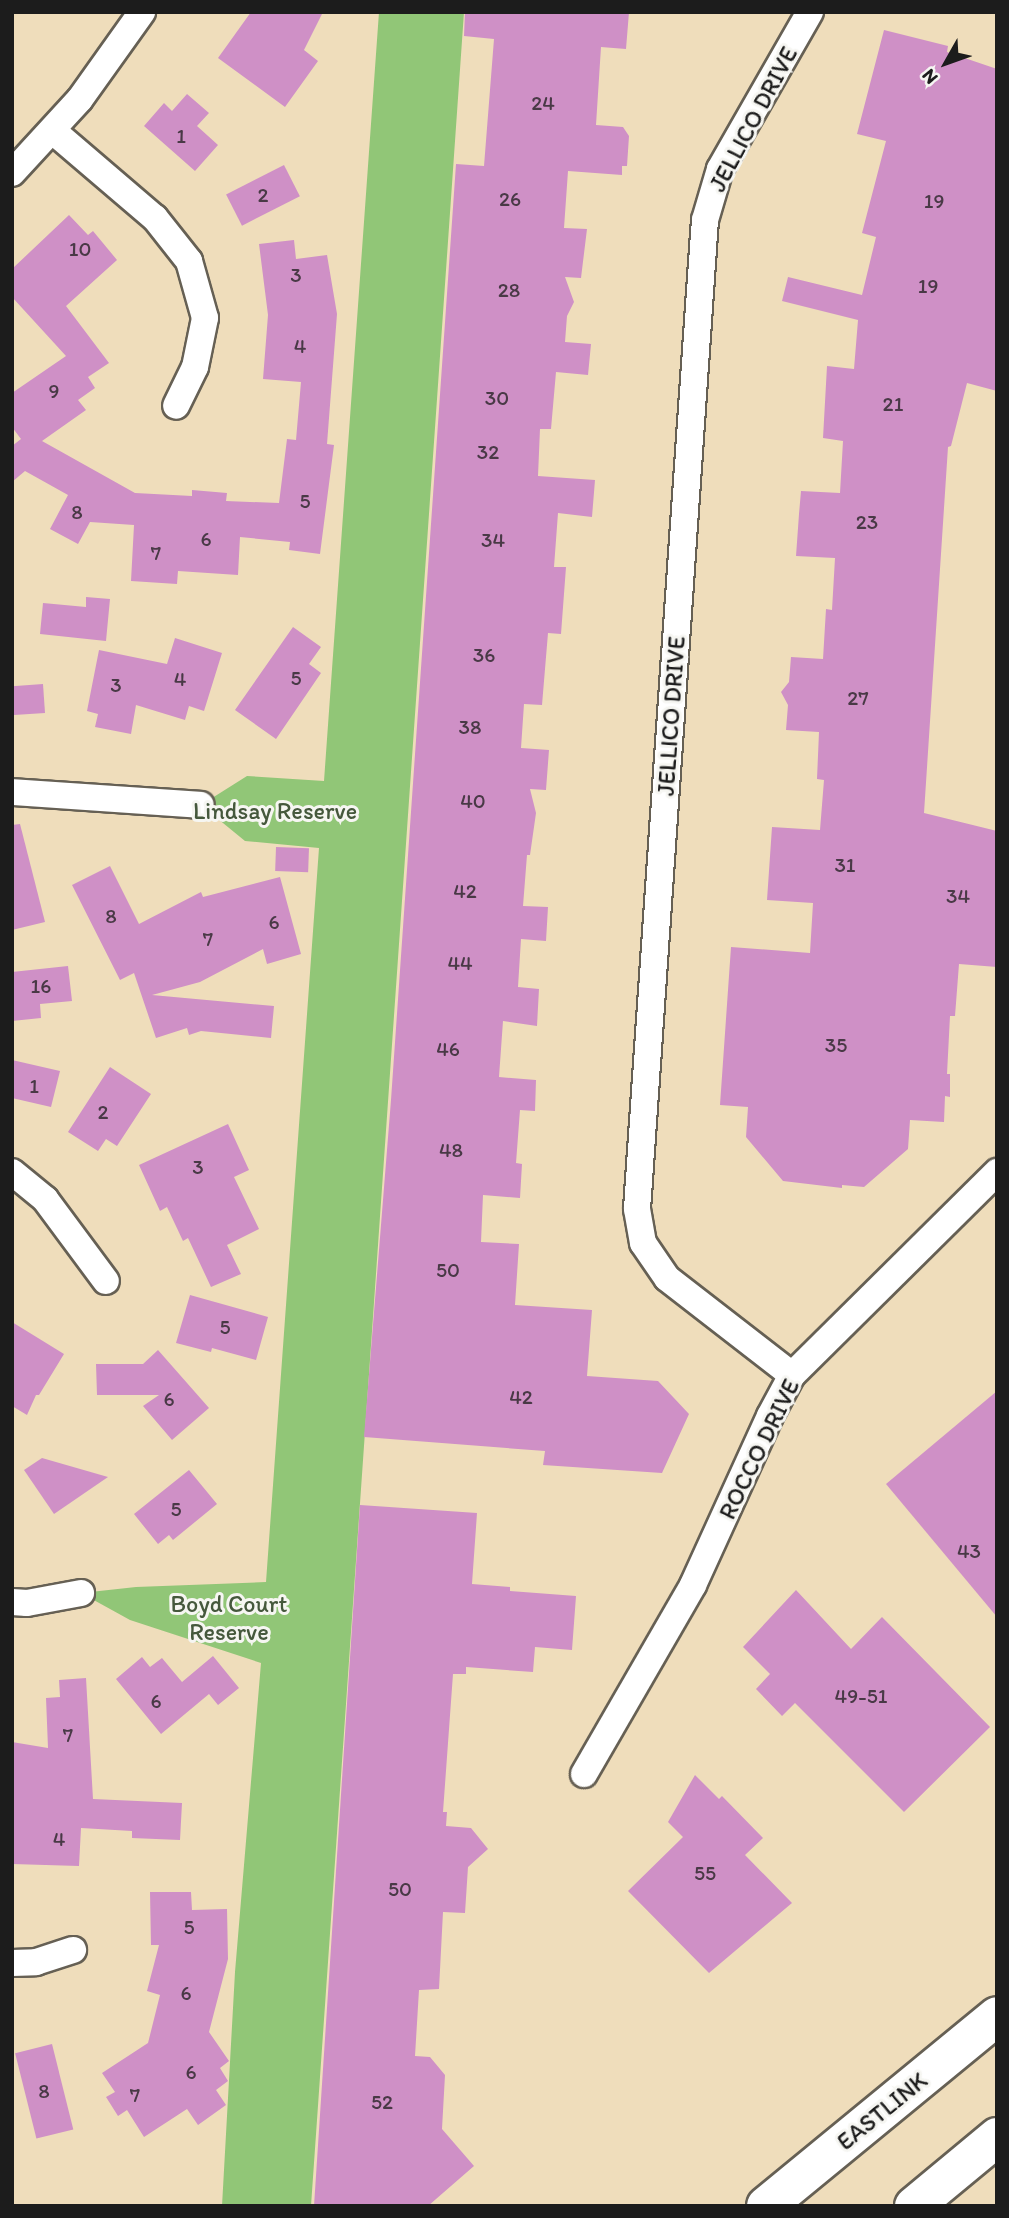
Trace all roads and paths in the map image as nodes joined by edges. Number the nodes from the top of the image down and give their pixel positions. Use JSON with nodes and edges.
{"nodes":[{"id":1,"x":142,"y":12,"type":"edge"},
{"id":2,"x":810,"y":12,"type":"edge"},
{"id":3,"x":53,"y":131,"type":"junction"},
{"id":4,"x":12,"y":173,"type":"edge"},
{"id":5,"x":176,"y":406,"type":"dead end"},
{"id":6,"x":12,"y":792,"type":"edge"},
{"id":7,"x":201,"y":805,"type":"dead end"},
{"id":8,"x":12,"y":1172,"type":"edge"},
{"id":9,"x":997,"y":1172,"type":"edge"},
{"id":10,"x":106,"y":1281,"type":"dead end"},
{"id":11,"x":792,"y":1376,"type":"junction"},
{"id":12,"x":81,"y":1593,"type":"dead end"},
{"id":13,"x":12,"y":1602,"type":"edge"},
{"id":14,"x":584,"y":1774,"type":"dead end"},
{"id":15,"x":72,"y":1950,"type":"dead end"},
{"id":16,"x":12,"y":1963,"type":"edge"},
{"id":17,"x":997,"y":2016,"type":"edge"},
{"id":18,"x":997,"y":2137,"type":"edge"},
{"id":19,"x":766,"y":2206,"type":"edge"},
{"id":20,"x":914,"y":2206,"type":"edge"}],
"edges":[{"from":1,"to":3,"type":"street"},
{"from":2,"to":11,"type":"street","name":"JELLICO DRIVE"},
{"from":3,"to":4,"type":"street"},
{"from":3,"to":5,"type":"street"},
{"from":6,"to":7,"type":"street"},
{"from":8,"to":10,"type":"street"},
{"from":9,"to":11,"type":"street","name":"ROCCO DRIVE"},
{"from":11,"to":14,"type":"street","name":"ROCCO DRIVE"},
{"from":12,"to":13,"type":"street"},
{"from":15,"to":16,"type":"street"},
{"from":17,"to":19,"type":"highway","name":"EASTLINK"},
{"from":18,"to":20,"type":"highway"}]}
